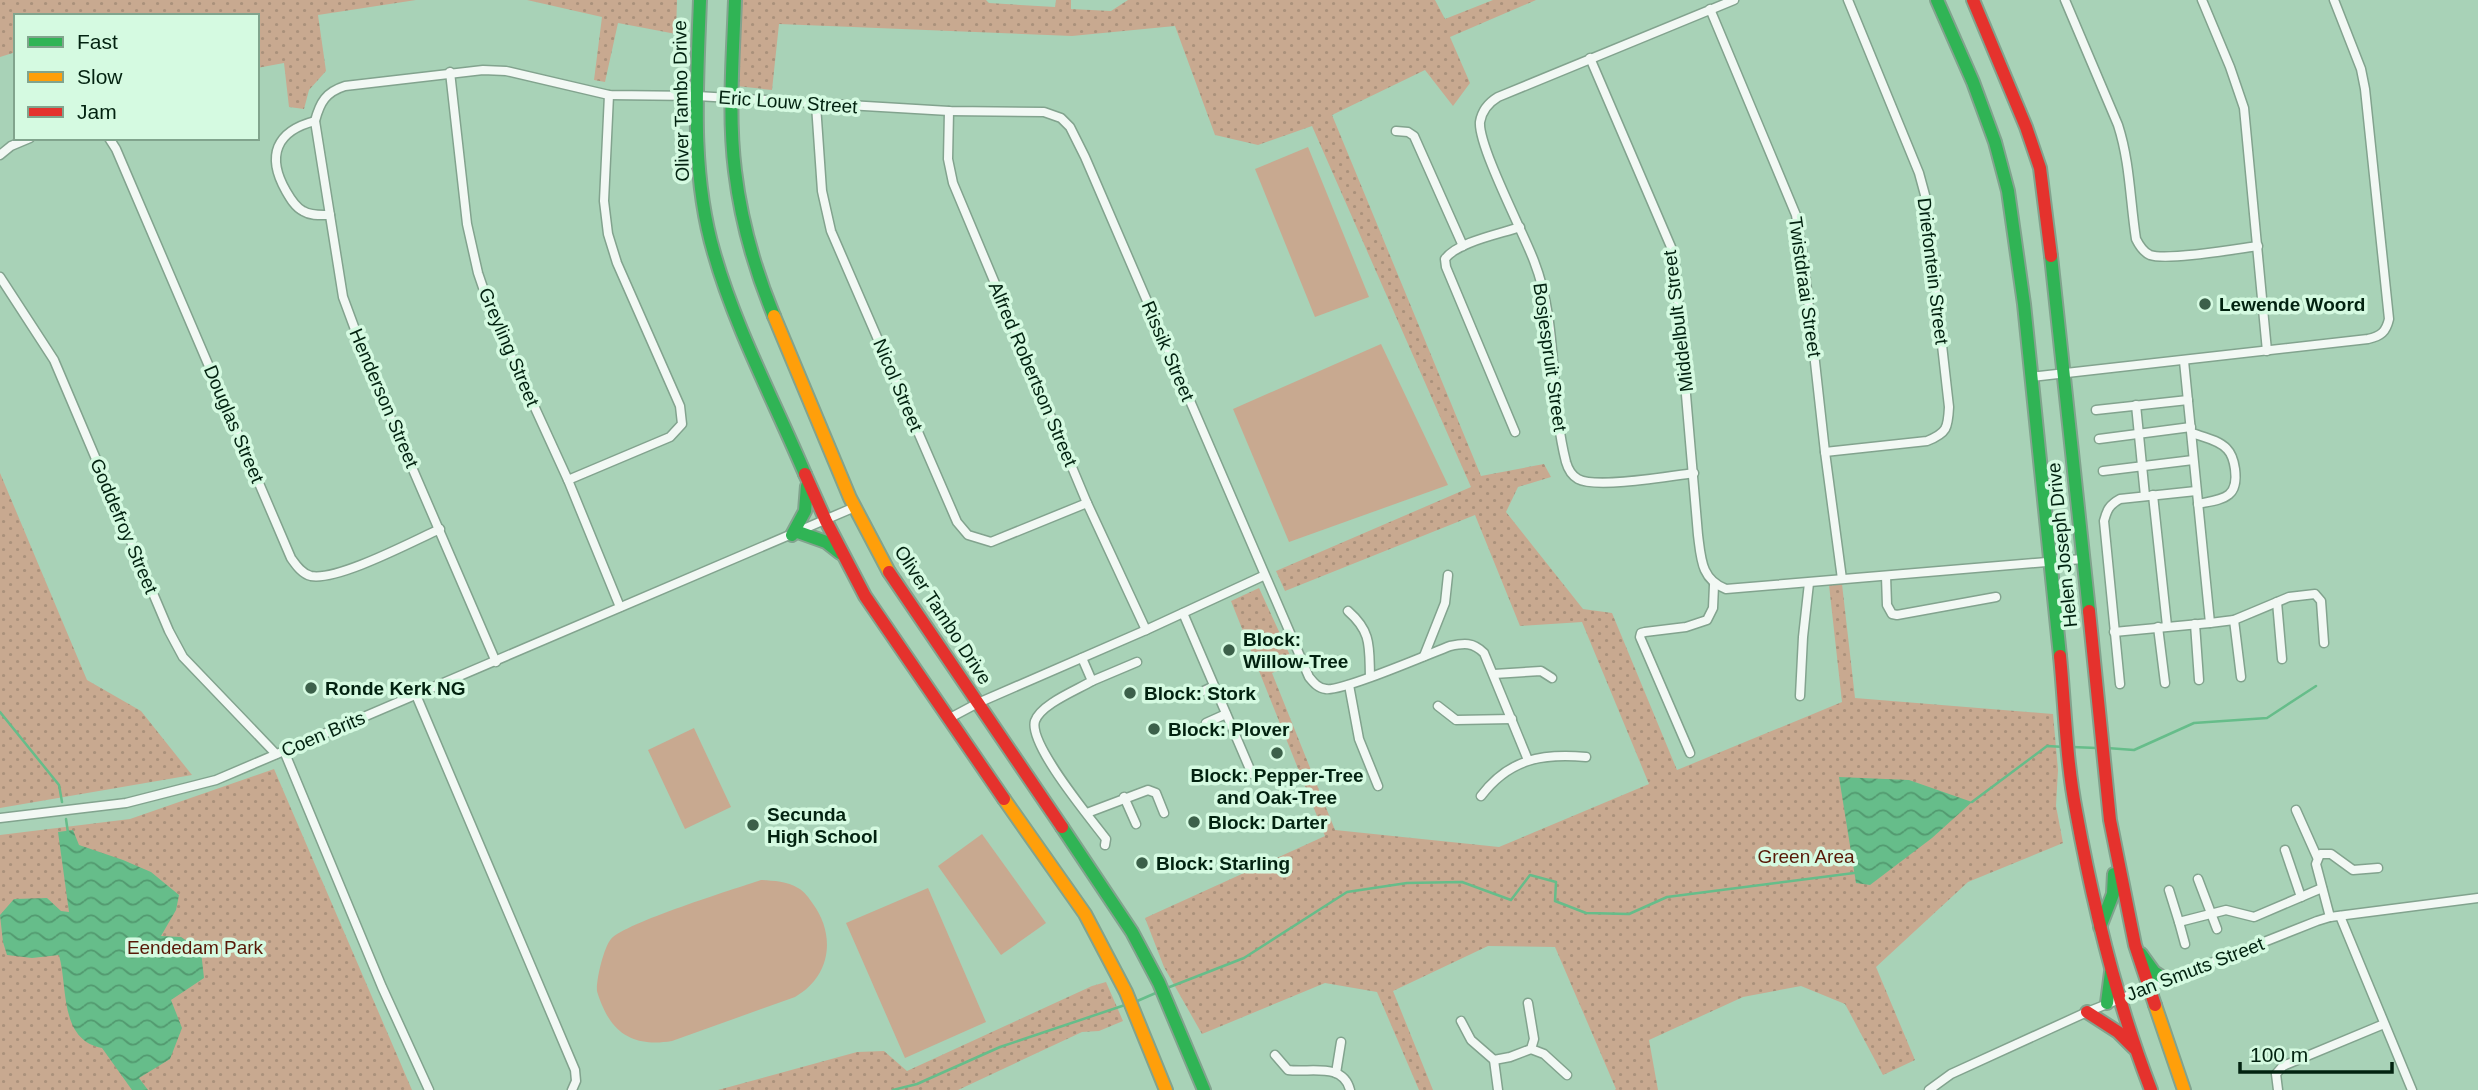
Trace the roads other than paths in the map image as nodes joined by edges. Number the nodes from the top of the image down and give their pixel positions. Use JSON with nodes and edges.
{"nodes":[{"id":1,"x":700,"y":0,"type":"edge"},
{"id":2,"x":735,"y":0,"type":"edge"},
{"id":3,"x":1734,"y":0,"type":"edge"},
{"id":4,"x":1848,"y":0,"type":"edge"},
{"id":5,"x":1937,"y":0,"type":"edge"},
{"id":6,"x":1973,"y":0,"type":"edge"},
{"id":7,"x":2065,"y":0,"type":"edge"},
{"id":8,"x":2202,"y":0,"type":"edge"},
{"id":9,"x":2334,"y":0,"type":"edge"},
{"id":10,"x":1710,"y":9,"type":"junction"},
{"id":11,"x":1590,"y":58,"type":"junction"},
{"id":12,"x":450,"y":72,"type":"junction"},
{"id":13,"x":609,"y":95,"type":"junction"},
{"id":14,"x":697,"y":96,"type":"junction"},
{"id":15,"x":732,"y":99,"type":"junction"},
{"id":16,"x":817,"y":105,"type":"junction"},
{"id":17,"x":949,"y":111,"type":"junction"},
{"id":18,"x":315,"y":121,"type":"junction"},
{"id":19,"x":1070,"y":127,"type":"joint"},
{"id":20,"x":1396,"y":131,"type":"dead end"},
{"id":21,"x":25,"y":140,"type":"edge"},
{"id":22,"x":110,"y":140,"type":"edge"},
{"id":23,"x":0,"y":155,"type":"edge"},
{"id":24,"x":330,"y":215,"type":"junction"},
{"id":25,"x":1520,"y":228,"type":"junction"},
{"id":26,"x":1464,"y":246,"type":"junction"},
{"id":27,"x":2258,"y":246,"type":"junction"},
{"id":28,"x":0,"y":277,"type":"edge"},
{"id":29,"x":2267,"y":351,"type":"junction"},
{"id":30,"x":2184,"y":361,"type":"junction"},
{"id":31,"x":2064,"y":374,"type":"junction"},
{"id":32,"x":2031,"y":377,"type":"junction"},
{"id":33,"x":2188,"y":400,"type":"junction"},
{"id":34,"x":2136,"y":405,"type":"junction"},
{"id":35,"x":2096,"y":410,"type":"dead end"},
{"id":36,"x":2191,"y":430,"type":"junction"},
{"id":37,"x":1515,"y":432,"type":"dead end"},
{"id":38,"x":2139,"y":433,"type":"junction"},
{"id":39,"x":2099,"y":439,"type":"dead end"},
{"id":40,"x":1825,"y":452,"type":"junction"},
{"id":41,"x":2193,"y":460,"type":"junction"},
{"id":42,"x":2142,"y":465,"type":"junction"},
{"id":43,"x":2103,"y":471,"type":"dead end"},
{"id":44,"x":1694,"y":473,"type":"junction"},
{"id":45,"x":806,"y":478,"type":"junction"},
{"id":46,"x":568,"y":480,"type":"junction"},
{"id":47,"x":2196,"y":491,"type":"junction"},
{"id":48,"x":2149,"y":496,"type":"junction"},
{"id":49,"x":1087,"y":503,"type":"junction"},
{"id":50,"x":2197,"y":504,"type":"junction"},
{"id":51,"x":855,"y":508,"type":"junction"},
{"id":52,"x":825,"y":521,"type":"junction"},
{"id":53,"x":440,"y":528,"type":"junction"},
{"id":54,"x":795,"y":533,"type":"junction"},
{"id":55,"x":2082,"y":559,"type":"junction"},
{"id":56,"x":847,"y":561,"type":"junction"},
{"id":57,"x":2050,"y":561,"type":"junction"},
{"id":58,"x":1448,"y":575,"type":"dead end"},
{"id":59,"x":1264,"y":576,"type":"junction"},
{"id":60,"x":1886,"y":576,"type":"junction"},
{"id":61,"x":1842,"y":579,"type":"junction"},
{"id":62,"x":1809,"y":583,"type":"junction"},
{"id":63,"x":1714,"y":585,"type":"junction"},
{"id":64,"x":1996,"y":597,"type":"dead end"},
{"id":65,"x":2277,"y":602,"type":"junction"},
{"id":66,"x":620,"y":607,"type":"junction"},
{"id":67,"x":1348,"y":611,"type":"dead end"},
{"id":68,"x":1183,"y":613,"type":"junction"},
{"id":69,"x":2234,"y":620,"type":"junction"},
{"id":70,"x":2210,"y":623,"type":"junction"},
{"id":71,"x":2195,"y":624,"type":"junction"},
{"id":72,"x":2162,"y":627,"type":"junction"},
{"id":73,"x":1146,"y":630,"type":"junction"},
{"id":74,"x":2114,"y":632,"type":"junction"},
{"id":75,"x":2324,"y":643,"type":"dead end"},
{"id":76,"x":1423,"y":656,"type":"junction"},
{"id":77,"x":1082,"y":658,"type":"junction"},
{"id":78,"x":2283,"y":659,"type":"dead end"},
{"id":79,"x":496,"y":662,"type":"junction"},
{"id":80,"x":1136,"y":662,"type":"dead end"},
{"id":81,"x":1494,"y":674,"type":"junction"},
{"id":82,"x":1370,"y":676,"type":"junction"},
{"id":83,"x":2241,"y":677,"type":"dead end"},
{"id":84,"x":1552,"y":678,"type":"dead end"},
{"id":85,"x":2199,"y":680,"type":"dead end"},
{"id":86,"x":1092,"y":681,"type":"junction"},
{"id":87,"x":2165,"y":683,"type":"dead end"},
{"id":88,"x":2120,"y":684,"type":"dead end"},
{"id":89,"x":1349,"y":685,"type":"junction"},
{"id":90,"x":1214,"y":686,"type":"junction"},
{"id":91,"x":416,"y":695,"type":"junction"},
{"id":92,"x":1195,"y":695,"type":"dead end"},
{"id":93,"x":1800,"y":696,"type":"dead end"},
{"id":94,"x":978,"y":703,"type":"junction"},
{"id":95,"x":1437,"y":706,"type":"dead end"},
{"id":96,"x":1226,"y":714,"type":"junction"},
{"id":97,"x":948,"y":719,"type":"junction"},
{"id":98,"x":1512,"y":719,"type":"junction"},
{"id":99,"x":1206,"y":723,"type":"dead end"},
{"id":100,"x":280,"y":753,"type":"junction"},
{"id":101,"x":1690,"y":753,"type":"dead end"},
{"id":102,"x":1586,"y":757,"type":"dead end"},
{"id":103,"x":1528,"y":760,"type":"junction"},
{"id":104,"x":1252,"y":774,"type":"dead end"},
{"id":105,"x":1378,"y":786,"type":"dead end"},
{"id":106,"x":1481,"y":796,"type":"dead end"},
{"id":107,"x":1124,"y":797,"type":"junction"},
{"id":108,"x":2296,"y":810,"type":"dead end"},
{"id":109,"x":1087,"y":813,"type":"junction"},
{"id":110,"x":1164,"y":813,"type":"dead end"},
{"id":111,"x":0,"y":818,"type":"edge"},
{"id":112,"x":1136,"y":824,"type":"dead end"},
{"id":113,"x":1105,"y":845,"type":"dead end"},
{"id":114,"x":2285,"y":850,"type":"dead end"},
{"id":115,"x":2115,"y":856,"type":"junction"},
{"id":116,"x":2318,"y":857,"type":"junction"},
{"id":117,"x":2378,"y":867,"type":"dead end"},
{"id":118,"x":2198,"y":879,"type":"dead end"},
{"id":119,"x":2322,"y":888,"type":"junction"},
{"id":120,"x":2169,"y":890,"type":"dead end"},
{"id":121,"x":2301,"y":897,"type":"junction"},
{"id":122,"x":2478,"y":898,"type":"edge"},
{"id":123,"x":2211,"y":912,"type":"junction"},
{"id":124,"x":2335,"y":917,"type":"junction"},
{"id":125,"x":2179,"y":922,"type":"junction"},
{"id":126,"x":2099,"y":926,"type":"junction"},
{"id":127,"x":2217,"y":929,"type":"dead end"},
{"id":128,"x":2185,"y":944,"type":"dead end"},
{"id":129,"x":2135,"y":945,"type":"junction"},
{"id":130,"x":2111,"y":968,"type":"junction"},
{"id":131,"x":2168,"y":981,"type":"junction"},
{"id":132,"x":2148,"y":988,"type":"junction"},
{"id":133,"x":2120,"y":998,"type":"junction"},
{"id":134,"x":1528,"y":1003,"type":"dead end"},
{"id":135,"x":2107,"y":1003,"type":"junction"},
{"id":136,"x":2087,"y":1012,"type":"junction"},
{"id":137,"x":1461,"y":1021,"type":"dead end"},
{"id":138,"x":2384,"y":1024,"type":"junction"},
{"id":139,"x":1340,"y":1042,"type":"dead end"},
{"id":140,"x":1531,"y":1049,"type":"junction"},
{"id":141,"x":2136,"y":1051,"type":"junction"},
{"id":142,"x":1275,"y":1055,"type":"dead end"},
{"id":143,"x":1494,"y":1060,"type":"junction"},
{"id":144,"x":1336,"y":1073,"type":"junction"},
{"id":145,"x":1567,"y":1075,"type":"dead end"},
{"id":146,"x":429,"y":1090,"type":"edge"},
{"id":147,"x":572,"y":1090,"type":"edge"},
{"id":148,"x":1166,"y":1090,"type":"edge"},
{"id":149,"x":1204,"y":1090,"type":"edge"},
{"id":150,"x":1350,"y":1090,"type":"edge"},
{"id":151,"x":1498,"y":1090,"type":"edge"},
{"id":152,"x":1929,"y":1090,"type":"edge"},
{"id":153,"x":2151,"y":1090,"type":"edge"},
{"id":154,"x":2184,"y":1090,"type":"edge"},
{"id":155,"x":2278,"y":1090,"type":"edge"},
{"id":156,"x":2412,"y":1090,"type":"edge"}],
"edges":[{"from":1,"to":14,"type":"street","name":"Oliver Tambo Drive"},
{"from":2,"to":15,"type":"street","name":"Oliver Tambo Drive"},
{"from":3,"to":10,"type":"street"},
{"from":4,"to":40,"type":"street","name":"Driefontein Street"},
{"from":5,"to":32,"type":"street","name":"Helen Joseph Drive"},
{"from":6,"to":31,"type":"street","name":"Helen Joseph Drive"},
{"from":7,"to":27,"type":"street"},
{"from":8,"to":27,"type":"street"},
{"from":9,"to":29,"type":"street"},
{"from":10,"to":11,"type":"street"},
{"from":10,"to":40,"type":"street","name":"Twistdraai Street"},
{"from":11,"to":25,"type":"street","name":"Bosjespruit Street"},
{"from":11,"to":44,"type":"street","name":"Middelbult Street"},
{"from":12,"to":13,"type":"street","name":"Eric Louw Street"},
{"from":12,"to":18,"type":"street","name":"Eric Louw Street"},
{"from":12,"to":46,"type":"street","name":"Greyling Street"},
{"from":13,"to":14,"type":"street","name":"Eric Louw Street"},
{"from":13,"to":46,"type":"street"},
{"from":14,"to":15,"type":"street","name":"Eric Louw Street"},
{"from":14,"to":45,"type":"street","name":"Oliver Tambo Drive"},
{"from":15,"to":16,"type":"street","name":"Eric Louw Street"},
{"from":15,"to":51,"type":"street","name":"Oliver Tambo Drive"},
{"from":16,"to":17,"type":"street","name":"Eric Louw Street"},
{"from":16,"to":49,"type":"street","name":"Nicol Street"},
{"from":17,"to":19,"type":"street","name":"Eric Louw Street"},
{"from":17,"to":49,"type":"street","name":"Alfred Robertson Street"},
{"from":18,"to":24,"type":"street","name":"Henderson Street"},
{"from":18,"to":24,"type":"street"},
{"from":19,"to":59,"type":"street","name":"Rissik Street"},
{"from":20,"to":26,"type":"street"},
{"from":21,"to":23,"type":"street"},
{"from":22,"to":53,"type":"street","name":"Douglas Street"},
{"from":24,"to":53,"type":"street","name":"Henderson Street"},
{"from":25,"to":26,"type":"street"},
{"from":25,"to":44,"type":"street","name":"Bosjespruit Street"},
{"from":26,"to":37,"type":"street"},
{"from":27,"to":29,"type":"street"},
{"from":28,"to":100,"type":"street","name":"Goddefroy Street"},
{"from":29,"to":30,"type":"street"},
{"from":30,"to":31,"type":"street"},
{"from":30,"to":33,"type":"street"},
{"from":31,"to":32,"type":"street"},
{"from":31,"to":55,"type":"street","name":"Helen Joseph Drive"},
{"from":32,"to":57,"type":"street","name":"Helen Joseph Drive"},
{"from":33,"to":34,"type":"street"},
{"from":33,"to":36,"type":"street"},
{"from":34,"to":35,"type":"street"},
{"from":34,"to":38,"type":"street"},
{"from":36,"to":38,"type":"street"},
{"from":36,"to":41,"type":"street"},
{"from":36,"to":50,"type":"street"},
{"from":38,"to":39,"type":"street"},
{"from":38,"to":42,"type":"street"},
{"from":40,"to":61,"type":"street","name":"Twistdraai Street"},
{"from":41,"to":42,"type":"street"},
{"from":41,"to":47,"type":"street"},
{"from":42,"to":43,"type":"street"},
{"from":42,"to":48,"type":"street"},
{"from":44,"to":63,"type":"street","name":"Middelbult Street"},
{"from":45,"to":52,"type":"street","name":"Oliver Tambo Drive"},
{"from":45,"to":54,"type":"street"},
{"from":46,"to":66,"type":"street","name":"Greyling Street"},
{"from":47,"to":48,"type":"street"},
{"from":47,"to":50,"type":"street"},
{"from":48,"to":72,"type":"street"},
{"from":48,"to":74,"type":"street"},
{"from":49,"to":73,"type":"street","name":"Alfred Robertson Street"},
{"from":50,"to":70,"type":"street"},
{"from":51,"to":52,"type":"street","name":"Coen Brits"},
{"from":51,"to":94,"type":"street","name":"Oliver Tambo Drive"},
{"from":52,"to":54,"type":"street","name":"Coen Brits"},
{"from":52,"to":56,"type":"street","name":"Oliver Tambo Drive"},
{"from":53,"to":79,"type":"street","name":"Henderson Street"},
{"from":54,"to":56,"type":"street"},
{"from":54,"to":66,"type":"street","name":"Coen Brits"},
{"from":55,"to":57,"type":"street"},
{"from":55,"to":115,"type":"street","name":"Helen Joseph Drive"},
{"from":56,"to":97,"type":"street","name":"Oliver Tambo Drive"},
{"from":57,"to":60,"type":"street"},
{"from":57,"to":126,"type":"street","name":"Helen Joseph Drive"},
{"from":58,"to":76,"type":"street"},
{"from":59,"to":68,"type":"street"},
{"from":59,"to":89,"type":"street","name":"Rissik Street"},
{"from":60,"to":61,"type":"street"},
{"from":60,"to":64,"type":"street"},
{"from":61,"to":62,"type":"street"},
{"from":62,"to":63,"type":"street"},
{"from":62,"to":93,"type":"street"},
{"from":63,"to":101,"type":"street"},
{"from":65,"to":69,"type":"street"},
{"from":65,"to":75,"type":"street"},
{"from":65,"to":78,"type":"street"},
{"from":66,"to":79,"type":"street","name":"Coen Brits"},
{"from":67,"to":82,"type":"street"},
{"from":68,"to":73,"type":"street"},
{"from":68,"to":90,"type":"street"},
{"from":69,"to":70,"type":"street"},
{"from":69,"to":83,"type":"street"},
{"from":70,"to":71,"type":"street"},
{"from":71,"to":72,"type":"street"},
{"from":71,"to":85,"type":"street"},
{"from":72,"to":74,"type":"street"},
{"from":72,"to":87,"type":"street"},
{"from":73,"to":77,"type":"street"},
{"from":74,"to":88,"type":"street"},
{"from":76,"to":81,"type":"street"},
{"from":76,"to":82,"type":"street"},
{"from":77,"to":86,"type":"street"},
{"from":77,"to":94,"type":"street"},
{"from":79,"to":91,"type":"street","name":"Coen Brits"},
{"from":80,"to":86,"type":"street"},
{"from":81,"to":84,"type":"street"},
{"from":81,"to":98,"type":"street"},
{"from":82,"to":89,"type":"street"},
{"from":86,"to":109,"type":"street"},
{"from":89,"to":105,"type":"street"},
{"from":90,"to":92,"type":"street"},
{"from":90,"to":96,"type":"street"},
{"from":91,"to":100,"type":"street","name":"Coen Brits"},
{"from":91,"to":147,"type":"street"},
{"from":94,"to":97,"type":"street"},
{"from":94,"to":149,"type":"street","name":"Oliver Tambo Drive"},
{"from":95,"to":98,"type":"street"},
{"from":96,"to":99,"type":"street"},
{"from":96,"to":104,"type":"street"},
{"from":97,"to":148,"type":"street","name":"Oliver Tambo Drive"},
{"from":98,"to":103,"type":"street"},
{"from":100,"to":111,"type":"street","name":"Coen Brits"},
{"from":100,"to":146,"type":"street","name":"Goddefroy Street"},
{"from":102,"to":103,"type":"street"},
{"from":103,"to":106,"type":"street"},
{"from":107,"to":109,"type":"street"},
{"from":107,"to":110,"type":"street"},
{"from":107,"to":112,"type":"street"},
{"from":108,"to":116,"type":"street"},
{"from":109,"to":113,"type":"street"},
{"from":114,"to":121,"type":"street"},
{"from":115,"to":126,"type":"street"},
{"from":115,"to":129,"type":"street","name":"Helen Joseph Drive"},
{"from":116,"to":117,"type":"street"},
{"from":116,"to":119,"type":"street"},
{"from":118,"to":123,"type":"street"},
{"from":119,"to":121,"type":"street"},
{"from":119,"to":124,"type":"street"},
{"from":120,"to":125,"type":"street"},
{"from":121,"to":123,"type":"street"},
{"from":122,"to":124,"type":"street","name":"Jan Smuts Street"},
{"from":123,"to":125,"type":"street"},
{"from":123,"to":127,"type":"street"},
{"from":124,"to":131,"type":"street","name":"Jan Smuts Street"},
{"from":124,"to":138,"type":"street"},
{"from":125,"to":128,"type":"street"},
{"from":126,"to":130,"type":"street","name":"Helen Joseph Drive"},
{"from":129,"to":131,"type":"street"},
{"from":129,"to":132,"type":"street","name":"Helen Joseph Drive"},
{"from":130,"to":133,"type":"street","name":"Helen Joseph Drive"},
{"from":130,"to":135,"type":"street"},
{"from":131,"to":132,"type":"street","name":"Jan Smuts Street"},
{"from":132,"to":133,"type":"street","name":"Jan Smuts Street"},
{"from":132,"to":154,"type":"street","name":"Helen Joseph Drive"},
{"from":133,"to":135,"type":"street","name":"Jan Smuts Street"},
{"from":133,"to":141,"type":"street","name":"Helen Joseph Drive"},
{"from":134,"to":140,"type":"street"},
{"from":135,"to":136,"type":"street","name":"Jan Smuts Street"},
{"from":136,"to":141,"type":"street"},
{"from":136,"to":152,"type":"street","name":"Jan Smuts Street"},
{"from":137,"to":143,"type":"street"},
{"from":138,"to":155,"type":"street"},
{"from":138,"to":156,"type":"street"},
{"from":139,"to":144,"type":"street"},
{"from":140,"to":143,"type":"street"},
{"from":140,"to":145,"type":"street"},
{"from":141,"to":153,"type":"street","name":"Helen Joseph Drive"},
{"from":142,"to":144,"type":"street"},
{"from":143,"to":151,"type":"street"},
{"from":144,"to":150,"type":"street"}]}
